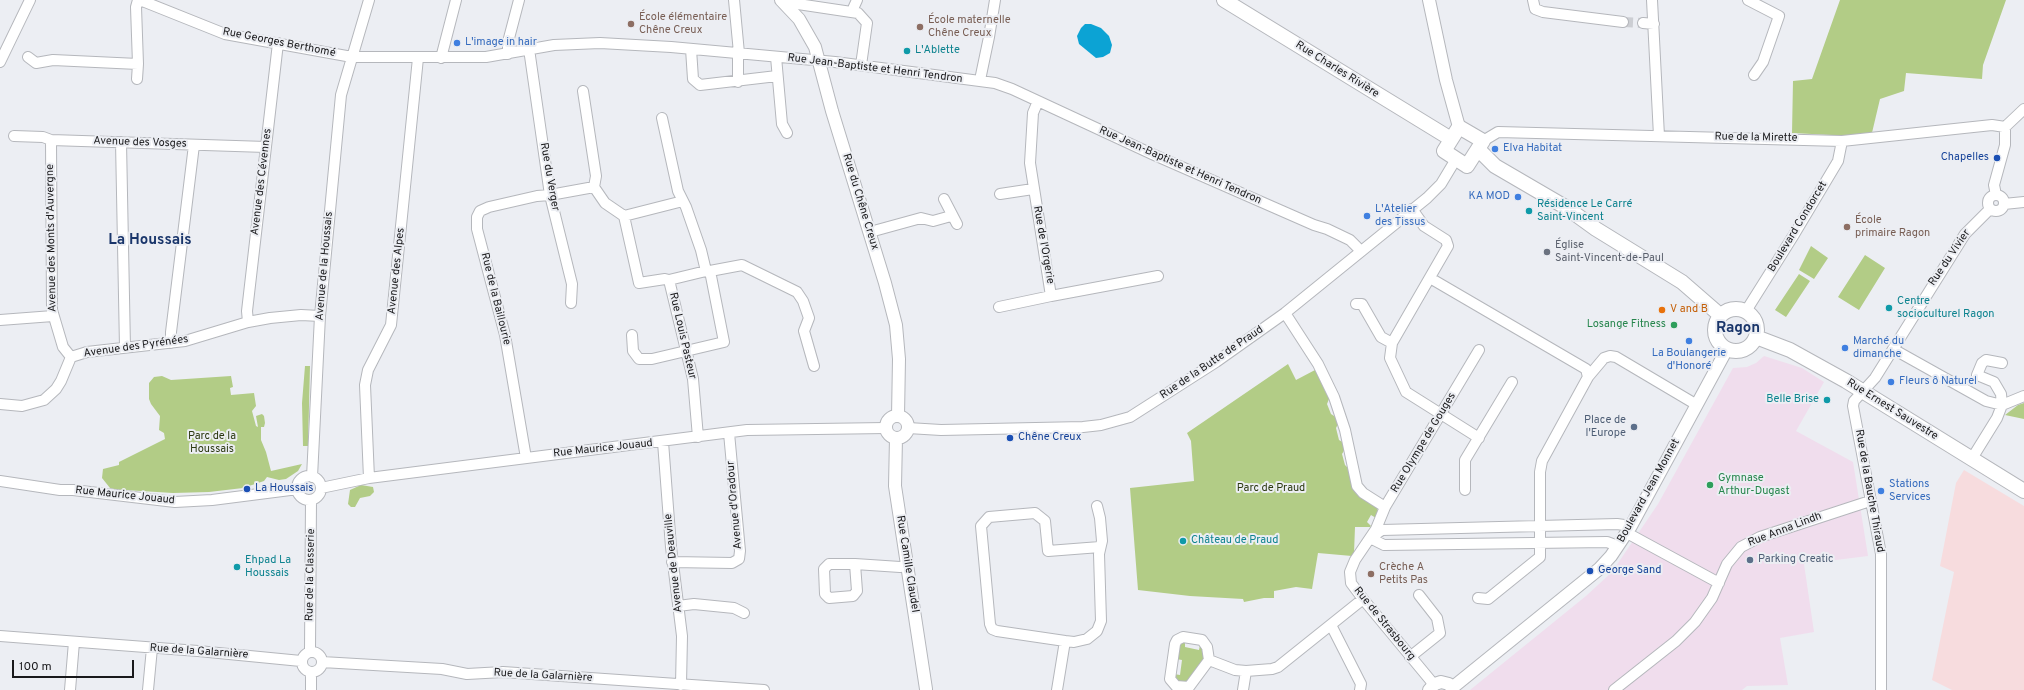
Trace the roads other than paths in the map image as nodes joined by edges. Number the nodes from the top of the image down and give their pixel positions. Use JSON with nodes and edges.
{"nodes":[{"id":1,"x":30,"y":0,"type":"edge"},
{"id":2,"x":139,"y":0,"type":"edge"},
{"id":3,"x":369,"y":0,"type":"edge"},
{"id":4,"x":456,"y":0,"type":"edge"},
{"id":5,"x":519,"y":0,"type":"edge"},
{"id":6,"x":734,"y":0,"type":"edge"},
{"id":7,"x":857,"y":0,"type":"edge"},
{"id":8,"x":994,"y":0,"type":"edge"},
{"id":9,"x":1224,"y":0,"type":"edge"},
{"id":10,"x":1429,"y":0,"type":"edge"},
{"id":11,"x":1533,"y":0,"type":"edge"},
{"id":12,"x":1652,"y":0,"type":"edge"},
{"id":13,"x":1748,"y":0,"type":"edge"},
{"id":14,"x":784,"y":3,"type":"edge"},
{"id":15,"x":852,"y":11,"type":"junction"},
{"id":16,"x":1623,"y":22,"type":"tunnel mouth"},
{"id":17,"x":1643,"y":23,"type":"tunnel mouth"},
{"id":18,"x":1654,"y":24,"type":"junction"},
{"id":19,"x":278,"y":43,"type":"junction"},
{"id":20,"x":529,"y":49,"type":"junction"},
{"id":21,"x":691,"y":49,"type":"junction"},
{"id":22,"x":738,"y":53,"type":"junction"},
{"id":23,"x":508,"y":54,"type":"junction"},
{"id":24,"x":28,"y":57,"type":"dead end"},
{"id":25,"x":352,"y":57,"type":"junction"},
{"id":26,"x":418,"y":58,"type":"junction"},
{"id":27,"x":441,"y":58,"type":"junction"},
{"id":28,"x":776,"y":58,"type":"junction"},
{"id":29,"x":0,"y":62,"type":"edge"},
{"id":30,"x":820,"y":62,"type":"junction"},
{"id":31,"x":138,"y":64,"type":"junction"},
{"id":32,"x":861,"y":65,"type":"junction"},
{"id":33,"x":1754,"y":75,"type":"dead end"},
{"id":34,"x":777,"y":76,"type":"junction"},
{"id":35,"x":137,"y":79,"type":"dead end"},
{"id":36,"x":980,"y":80,"type":"junction"},
{"id":37,"x":738,"y":82,"type":"junction"},
{"id":38,"x":583,"y":91,"type":"dead end"},
{"id":39,"x":1038,"y":101,"type":"junction"},
{"id":40,"x":2024,"y":109,"type":"edge"},
{"id":41,"x":662,"y":118,"type":"dead end"},
{"id":42,"x":2005,"y":126,"type":"junction"},
{"id":43,"x":1459,"y":127,"type":"junction"},
{"id":44,"x":786,"y":133,"type":"dead end"},
{"id":45,"x":14,"y":136,"type":"dead end"},
{"id":46,"x":1659,"y":136,"type":"junction"},
{"id":47,"x":1451,"y":139,"type":"junction"},
{"id":48,"x":51,"y":140,"type":"junction"},
{"id":49,"x":1842,"y":141,"type":"junction"},
{"id":50,"x":121,"y":142,"type":"junction"},
{"id":51,"x":194,"y":145,"type":"junction"},
{"id":52,"x":266,"y":147,"type":"junction"},
{"id":53,"x":1477,"y":150,"type":"junction"},
{"id":54,"x":1456,"y":159,"type":"junction"},
{"id":55,"x":594,"y":187,"type":"junction"},
{"id":56,"x":1033,"y":189,"type":"junction"},
{"id":57,"x":1000,"y":194,"type":"dead end"},
{"id":58,"x":550,"y":195,"type":"junction"},
{"id":59,"x":1996,"y":195,"type":"junction"},
{"id":60,"x":944,"y":199,"type":"dead end"},
{"id":61,"x":683,"y":201,"type":"junction"},
{"id":62,"x":2024,"y":202,"type":"edge"},
{"id":63,"x":2004,"y":204,"type":"junction"},
{"id":64,"x":1412,"y":209,"type":"junction"},
{"id":65,"x":1990,"y":209,"type":"junction"},
{"id":66,"x":624,"y":216,"type":"junction"},
{"id":67,"x":870,"y":232,"type":"junction"},
{"id":68,"x":1362,"y":251,"type":"junction"},
{"id":69,"x":708,"y":271,"type":"junction"},
{"id":70,"x":1158,"y":276,"type":"dead end"},
{"id":71,"x":1430,"y":278,"type":"junction"},
{"id":72,"x":668,"y":280,"type":"junction"},
{"id":73,"x":1051,"y":296,"type":"junction"},
{"id":74,"x":571,"y":303,"type":"dead end"},
{"id":75,"x":1356,"y":304,"type":"dead end"},
{"id":76,"x":999,"y":307,"type":"dead end"},
{"id":77,"x":1746,"y":311,"type":"junction"},
{"id":78,"x":1285,"y":313,"type":"junction"},
{"id":79,"x":1720,"y":315,"type":"junction"},
{"id":80,"x":52,"y":316,"type":"junction"},
{"id":81,"x":320,"y":316,"type":"junction"},
{"id":82,"x":0,"y":320,"type":"edge"},
{"id":83,"x":248,"y":322,"type":"junction"},
{"id":84,"x":632,"y":335,"type":"dead end"},
{"id":85,"x":1756,"y":337,"type":"junction"},
{"id":86,"x":172,"y":343,"type":"junction"},
{"id":87,"x":1392,"y":343,"type":"junction"},
{"id":88,"x":125,"y":348,"type":"junction"},
{"id":89,"x":1727,"y":349,"type":"junction"},
{"id":90,"x":1479,"y":350,"type":"dead end"},
{"id":91,"x":1893,"y":350,"type":"junction"},
{"id":92,"x":685,"y":352,"type":"junction"},
{"id":93,"x":71,"y":357,"type":"junction"},
{"id":94,"x":2002,"y":363,"type":"dead end"},
{"id":95,"x":814,"y":366,"type":"dead end"},
{"id":96,"x":1977,"y":375,"type":"junction"},
{"id":97,"x":1588,"y":377,"type":"junction"},
{"id":98,"x":1512,"y":382,"type":"dead end"},
{"id":99,"x":1965,"y":389,"type":"junction"},
{"id":100,"x":1863,"y":392,"type":"junction"},
{"id":101,"x":2024,"y":396,"type":"edge"},
{"id":102,"x":0,"y":404,"type":"edge"},
{"id":103,"x":1697,"y":405,"type":"junction"},
{"id":104,"x":2002,"y":406,"type":"junction"},
{"id":105,"x":1441,"y":415,"type":"junction"},
{"id":106,"x":898,"y":416,"type":"junction"},
{"id":107,"x":886,"y":428,"type":"junction"},
{"id":108,"x":908,"y":428,"type":"junction"},
{"id":109,"x":729,"y":433,"type":"junction"},
{"id":110,"x":698,"y":437,"type":"junction"},
{"id":111,"x":896,"y":438,"type":"junction"},
{"id":112,"x":1479,"y":438,"type":"junction"},
{"id":113,"x":663,"y":442,"type":"junction"},
{"id":114,"x":526,"y":458,"type":"junction"},
{"id":115,"x":1971,"y":460,"type":"junction"},
{"id":116,"x":312,"y":477,"type":"junction"},
{"id":117,"x":370,"y":478,"type":"junction"},
{"id":118,"x":0,"y":481,"type":"edge"},
{"id":119,"x":321,"y":488,"type":"junction"},
{"id":120,"x":298,"y":489,"type":"junction"},
{"id":121,"x":1465,"y":490,"type":"dead end"},
{"id":122,"x":2024,"y":491,"type":"edge"},
{"id":123,"x":311,"y":500,"type":"junction"},
{"id":124,"x":1870,"y":501,"type":"junction"},
{"id":125,"x":1097,"y":506,"type":"dead end"},
{"id":126,"x":1385,"y":507,"type":"junction"},
{"id":127,"x":1540,"y":526,"type":"junction"},
{"id":128,"x":1456,"y":528,"type":"junction"},
{"id":129,"x":1629,"y":529,"type":"junction"},
{"id":130,"x":1370,"y":538,"type":"junction"},
{"id":131,"x":1540,"y":543,"type":"junction"},
{"id":132,"x":1456,"y":545,"type":"junction"},
{"id":133,"x":1618,"y":546,"type":"junction"},
{"id":134,"x":1100,"y":547,"type":"junction"},
{"id":135,"x":672,"y":562,"type":"junction"},
{"id":136,"x":855,"y":564,"type":"dead end"},
{"id":137,"x":907,"y":566,"type":"junction"},
{"id":138,"x":1719,"y":583,"type":"junction"},
{"id":139,"x":1419,"y":595,"type":"dead end"},
{"id":140,"x":1478,"y":598,"type":"dead end"},
{"id":141,"x":1363,"y":599,"type":"junction"},
{"id":142,"x":678,"y":606,"type":"junction"},
{"id":143,"x":744,"y":613,"type":"dead end"},
{"id":144,"x":1332,"y":624,"type":"junction"},
{"id":145,"x":0,"y":636,"type":"edge"},
{"id":146,"x":1065,"y":641,"type":"junction"},
{"id":147,"x":74,"y":642,"type":"junction"},
{"id":148,"x":152,"y":648,"type":"junction"},
{"id":149,"x":310,"y":651,"type":"junction"},
{"id":150,"x":1410,"y":656,"type":"junction"},
{"id":151,"x":1209,"y":660,"type":"junction"},
{"id":152,"x":301,"y":661,"type":"junction"},
{"id":153,"x":322,"y":662,"type":"junction"},
{"id":154,"x":311,"y":672,"type":"junction"},
{"id":155,"x":1246,"y":672,"type":"junction"},
{"id":156,"x":681,"y":685,"type":"junction"},
{"id":157,"x":709,"y":688,"type":"edge"},
{"id":158,"x":1431,"y":688,"type":"edge"},
{"id":159,"x":1453,"y":689,"type":"edge"},
{"id":160,"x":70,"y":690,"type":"edge"},
{"id":161,"x":148,"y":690,"type":"edge"},
{"id":162,"x":310,"y":690,"type":"edge"},
{"id":163,"x":764,"y":690,"type":"edge"},
{"id":164,"x":927,"y":690,"type":"edge"},
{"id":165,"x":1057,"y":690,"type":"edge"},
{"id":166,"x":1243,"y":690,"type":"edge"},
{"id":167,"x":1360,"y":690,"type":"edge"},
{"id":168,"x":1614,"y":690,"type":"edge"},
{"id":169,"x":1881,"y":690,"type":"edge"}],
"edges":[{"from":1,"to":29,"type":"street"},
{"from":2,"to":19,"type":"street","name":"Rue Georges Berthomé"},
{"from":2,"to":31,"type":"street"},
{"from":3,"to":25,"type":"street","name":"Avenue de la Houssais"},
{"from":4,"to":27,"type":"street"},
{"from":5,"to":23,"type":"street"},
{"from":6,"to":22,"type":"street"},
{"from":7,"to":15,"type":"street"},
{"from":8,"to":36,"type":"street"},
{"from":9,"to":47,"type":"main road","name":"Rue Charles Rivière"},
{"from":10,"to":43,"type":"street"},
{"from":11,"to":16,"type":"street"},
{"from":12,"to":18,"type":"street"},
{"from":13,"to":33,"type":"street"},
{"from":14,"to":15,"type":"street"},
{"from":14,"to":30,"type":"street","name":"Rue du Chêne Creux"},
{"from":15,"to":32,"type":"street"},
{"from":17,"to":18,"type":"street"},
{"from":18,"to":46,"type":"street"},
{"from":19,"to":25,"type":"street","name":"Rue Georges Berthomé"},
{"from":19,"to":52,"type":"street","name":"Avenue des Cévennes"},
{"from":20,"to":21,"type":"street","name":"Rue Jean-Baptiste et Henri Tendron"},
{"from":20,"to":23,"type":"street","name":"Rue Jean-Baptiste et Henri Tendron"},
{"from":20,"to":58,"type":"street","name":"Rue du Verger"},
{"from":21,"to":22,"type":"street","name":"Rue Jean-Baptiste et Henri Tendron"},
{"from":21,"to":37,"type":"street"},
{"from":22,"to":28,"type":"street","name":"Rue Jean-Baptiste et Henri Tendron"},
{"from":22,"to":37,"type":"street"},
{"from":23,"to":27,"type":"street","name":"Rue Jean-Baptiste et Henri Tendron"},
{"from":24,"to":31,"type":"street"},
{"from":25,"to":26,"type":"street","name":"Rue Jean-Baptiste et Henri Tendron"},
{"from":25,"to":81,"type":"street","name":"Avenue de la Houssais"},
{"from":26,"to":27,"type":"street","name":"Rue Jean-Baptiste et Henri Tendron"},
{"from":26,"to":117,"type":"street","name":"Avenue des Alpes"},
{"from":28,"to":30,"type":"street","name":"Rue Jean-Baptiste et Henri Tendron"},
{"from":28,"to":34,"type":"street"},
{"from":30,"to":32,"type":"street","name":"Rue Jean-Baptiste et Henri Tendron"},
{"from":30,"to":67,"type":"street","name":"Rue du Chêne Creux"},
{"from":31,"to":35,"type":"street"},
{"from":32,"to":36,"type":"street","name":"Rue Jean-Baptiste et Henri Tendron"},
{"from":34,"to":37,"type":"street"},
{"from":34,"to":44,"type":"street"},
{"from":36,"to":39,"type":"street","name":"Rue Jean-Baptiste et Henri Tendron"},
{"from":38,"to":55,"type":"street"},
{"from":39,"to":56,"type":"street","name":"Rue de l'Orgerie"},
{"from":39,"to":68,"type":"street","name":"Rue Jean-Baptiste et Henri Tendron"},
{"from":40,"to":42,"type":"street"},
{"from":41,"to":61,"type":"street"},
{"from":42,"to":49,"type":"street","name":"Rue de la Mirette"},
{"from":42,"to":59,"type":"street"},
{"from":43,"to":47,"type":"main road"},
{"from":43,"to":53,"type":"main road"},
{"from":45,"to":48,"type":"street","name":"Avenue des Vosges"},
{"from":46,"to":49,"type":"street","name":"Rue de la Mirette"},
{"from":46,"to":53,"type":"street","name":"Rue de la Mirette"},
{"from":47,"to":54,"type":"main road"},
{"from":48,"to":50,"type":"street","name":"Avenue des Vosges"},
{"from":48,"to":80,"type":"street","name":"Avenue des Monts d'Auvergne"},
{"from":49,"to":77,"type":"street","name":"Boulevard Condorcet"},
{"from":50,"to":51,"type":"street","name":"Avenue des Vosges"},
{"from":50,"to":88,"type":"street"},
{"from":51,"to":52,"type":"street","name":"Avenue des Vosges"},
{"from":51,"to":86,"type":"street"},
{"from":52,"to":83,"type":"street","name":"Avenue des Cévennes"},
{"from":53,"to":54,"type":"main road"},
{"from":53,"to":79,"type":"main road"},
{"from":54,"to":64,"type":"street","name":"Rue de la Butte de Praud"},
{"from":55,"to":58,"type":"street"},
{"from":55,"to":66,"type":"street"},
{"from":56,"to":57,"type":"street"},
{"from":56,"to":73,"type":"street","name":"Rue de l'Orgerie"},
{"from":58,"to":74,"type":"street","name":"Rue du Verger"},
{"from":58,"to":114,"type":"street","name":"Rue de la Baillourie"},
{"from":59,"to":63,"type":"street"},
{"from":59,"to":65,"type":"street"},
{"from":60,"to":67,"type":"street"},
{"from":61,"to":66,"type":"street"},
{"from":61,"to":69,"type":"street"},
{"from":62,"to":63,"type":"street"},
{"from":63,"to":65,"type":"street"},
{"from":64,"to":68,"type":"street","name":"Rue de la Butte de Praud"},
{"from":64,"to":71,"type":"street"},
{"from":65,"to":91,"type":"street","name":"Rue du Vivier"},
{"from":66,"to":72,"type":"street","name":"Rue Louis Pasteur"},
{"from":67,"to":106,"type":"street","name":"Rue du Chêne Creux"},
{"from":68,"to":78,"type":"street","name":"Rue de la Butte de Praud"},
{"from":69,"to":72,"type":"street"},
{"from":69,"to":92,"type":"street"},
{"from":69,"to":95,"type":"street"},
{"from":70,"to":73,"type":"street"},
{"from":71,"to":87,"type":"street"},
{"from":71,"to":97,"type":"street"},
{"from":72,"to":92,"type":"street","name":"Rue Louis Pasteur"},
{"from":73,"to":76,"type":"street","name":"Rue de l'Orgerie"},
{"from":75,"to":87,"type":"street"},
{"from":77,"to":79,"type":"main road"},
{"from":77,"to":85,"type":"main road"},
{"from":78,"to":108,"type":"street","name":"Rue de la Butte de Praud"},
{"from":78,"to":126,"type":"street"},
{"from":79,"to":89,"type":"main road"},
{"from":80,"to":82,"type":"street"},
{"from":80,"to":93,"type":"street","name":"Avenue des Monts d'Auvergne"},
{"from":81,"to":83,"type":"street","name":"Avenue des Pyrénées"},
{"from":81,"to":116,"type":"street","name":"Avenue de la Houssais"},
{"from":83,"to":86,"type":"street","name":"Avenue des Pyrénées"},
{"from":84,"to":92,"type":"street"},
{"from":85,"to":89,"type":"main road"},
{"from":85,"to":100,"type":"main road","name":"Rue Ernest Sauvestre"},
{"from":86,"to":88,"type":"street","name":"Avenue des Pyrénées"},
{"from":87,"to":105,"type":"street"},
{"from":88,"to":93,"type":"street","name":"Avenue des Pyrénées"},
{"from":89,"to":103,"type":"street","name":"Boulevard Jean Monnet"},
{"from":90,"to":105,"type":"street","name":"Rue Olympe de Gouges"},
{"from":91,"to":99,"type":"street"},
{"from":91,"to":100,"type":"street","name":"Rue du Vivier"},
{"from":92,"to":110,"type":"street","name":"Rue Louis Pasteur"},
{"from":93,"to":102,"type":"street","name":"Avenue des Pyrénées"},
{"from":94,"to":96,"type":"street"},
{"from":96,"to":99,"type":"street"},
{"from":96,"to":104,"type":"street"},
{"from":97,"to":103,"type":"street"},
{"from":97,"to":127,"type":"street"},
{"from":98,"to":112,"type":"street"},
{"from":99,"to":104,"type":"street"},
{"from":100,"to":115,"type":"main road","name":"Rue Ernest Sauvestre"},
{"from":100,"to":124,"type":"street","name":"Rue de la Bauche Thiraud"},
{"from":101,"to":104,"type":"street"},
{"from":103,"to":129,"type":"street","name":"Boulevard Jean Monnet"},
{"from":104,"to":115,"type":"street"},
{"from":105,"to":112,"type":"street"},
{"from":105,"to":126,"type":"street","name":"Rue Olympe de Gouges"},
{"from":106,"to":107,"type":"street"},
{"from":106,"to":108,"type":"street"},
{"from":107,"to":109,"type":"street","name":"Rue Maurice Jouaud"},
{"from":107,"to":111,"type":"street"},
{"from":108,"to":111,"type":"street"},
{"from":109,"to":110,"type":"street","name":"Rue Maurice Jouaud"},
{"from":109,"to":135,"type":"street","name":"Avenue d'Oradour"},
{"from":110,"to":113,"type":"street","name":"Rue Maurice Jouaud"},
{"from":111,"to":137,"type":"street","name":"Rue Camille Claudel"},
{"from":112,"to":121,"type":"street"},
{"from":113,"to":114,"type":"street","name":"Rue Maurice Jouaud"},
{"from":113,"to":135,"type":"street","name":"Avenue de Deauville"},
{"from":114,"to":117,"type":"street","name":"Rue Maurice Jouaud"},
{"from":115,"to":122,"type":"main road","name":"Rue Ernest Sauvestre"},
{"from":116,"to":119,"type":"street"},
{"from":116,"to":120,"type":"street"},
{"from":117,"to":119,"type":"street","name":"Rue Maurice Jouaud"},
{"from":118,"to":120,"type":"street","name":"Rue Maurice Jouaud"},
{"from":119,"to":123,"type":"street"},
{"from":120,"to":123,"type":"street"},
{"from":123,"to":149,"type":"street","name":"Rue de la Classerie"},
{"from":124,"to":138,"type":"street","name":"Rue Anna Lindh"},
{"from":124,"to":169,"type":"street","name":"Rue de la Bauche Thiraud"},
{"from":125,"to":134,"type":"street"},
{"from":126,"to":130,"type":"street","name":"Rue Olympe de Gouges"},
{"from":127,"to":128,"type":"street"},
{"from":127,"to":129,"type":"street"},
{"from":127,"to":131,"type":"street"},
{"from":128,"to":130,"type":"street"},
{"from":128,"to":132,"type":"street"},
{"from":129,"to":133,"type":"street","name":"Boulevard Jean Monnet"},
{"from":129,"to":138,"type":"street"},
{"from":130,"to":132,"type":"street"},
{"from":130,"to":141,"type":"street","name":"Rue de Strasbourg"},
{"from":131,"to":132,"type":"street"},
{"from":131,"to":133,"type":"street"},
{"from":131,"to":140,"type":"street"},
{"from":133,"to":159,"type":"street","name":"Boulevard Jean Monnet"},
{"from":134,"to":146,"type":"street"},
{"from":134,"to":146,"type":"street"},
{"from":135,"to":142,"type":"street","name":"Avenue de Deauville"},
{"from":136,"to":137,"type":"street"},
{"from":137,"to":164,"type":"street","name":"Rue Camille Claudel"},
{"from":138,"to":168,"type":"street","name":"Rue Anna Lindh"},
{"from":139,"to":150,"type":"street"},
{"from":141,"to":144,"type":"street"},
{"from":141,"to":150,"type":"street","name":"Rue de Strasbourg"},
{"from":142,"to":143,"type":"street"},
{"from":142,"to":156,"type":"street","name":"Avenue de Deauville"},
{"from":144,"to":155,"type":"street"},
{"from":144,"to":167,"type":"street"},
{"from":145,"to":147,"type":"street","name":"Rue de la Galarnière"},
{"from":146,"to":165,"type":"street"},
{"from":147,"to":148,"type":"street","name":"Rue de la Galarnière"},
{"from":147,"to":160,"type":"street"},
{"from":148,"to":152,"type":"street","name":"Rue de la Galarnière"},
{"from":148,"to":161,"type":"street"},
{"from":149,"to":152,"type":"street"},
{"from":149,"to":153,"type":"street"},
{"from":150,"to":158,"type":"street","name":"Rue de Strasbourg"},
{"from":151,"to":151,"type":"street"},
{"from":151,"to":155,"type":"street"},
{"from":152,"to":154,"type":"street"},
{"from":153,"to":154,"type":"street"},
{"from":153,"to":156,"type":"street","name":"Rue de la Galarnière"},
{"from":154,"to":162,"type":"street"},
{"from":155,"to":166,"type":"street"},
{"from":156,"to":157,"type":"street","name":"Rue de la Galarnière"},
{"from":157,"to":163,"type":"street","name":"Rue de la Galarnière"},
{"from":158,"to":159,"type":"street"}]}
